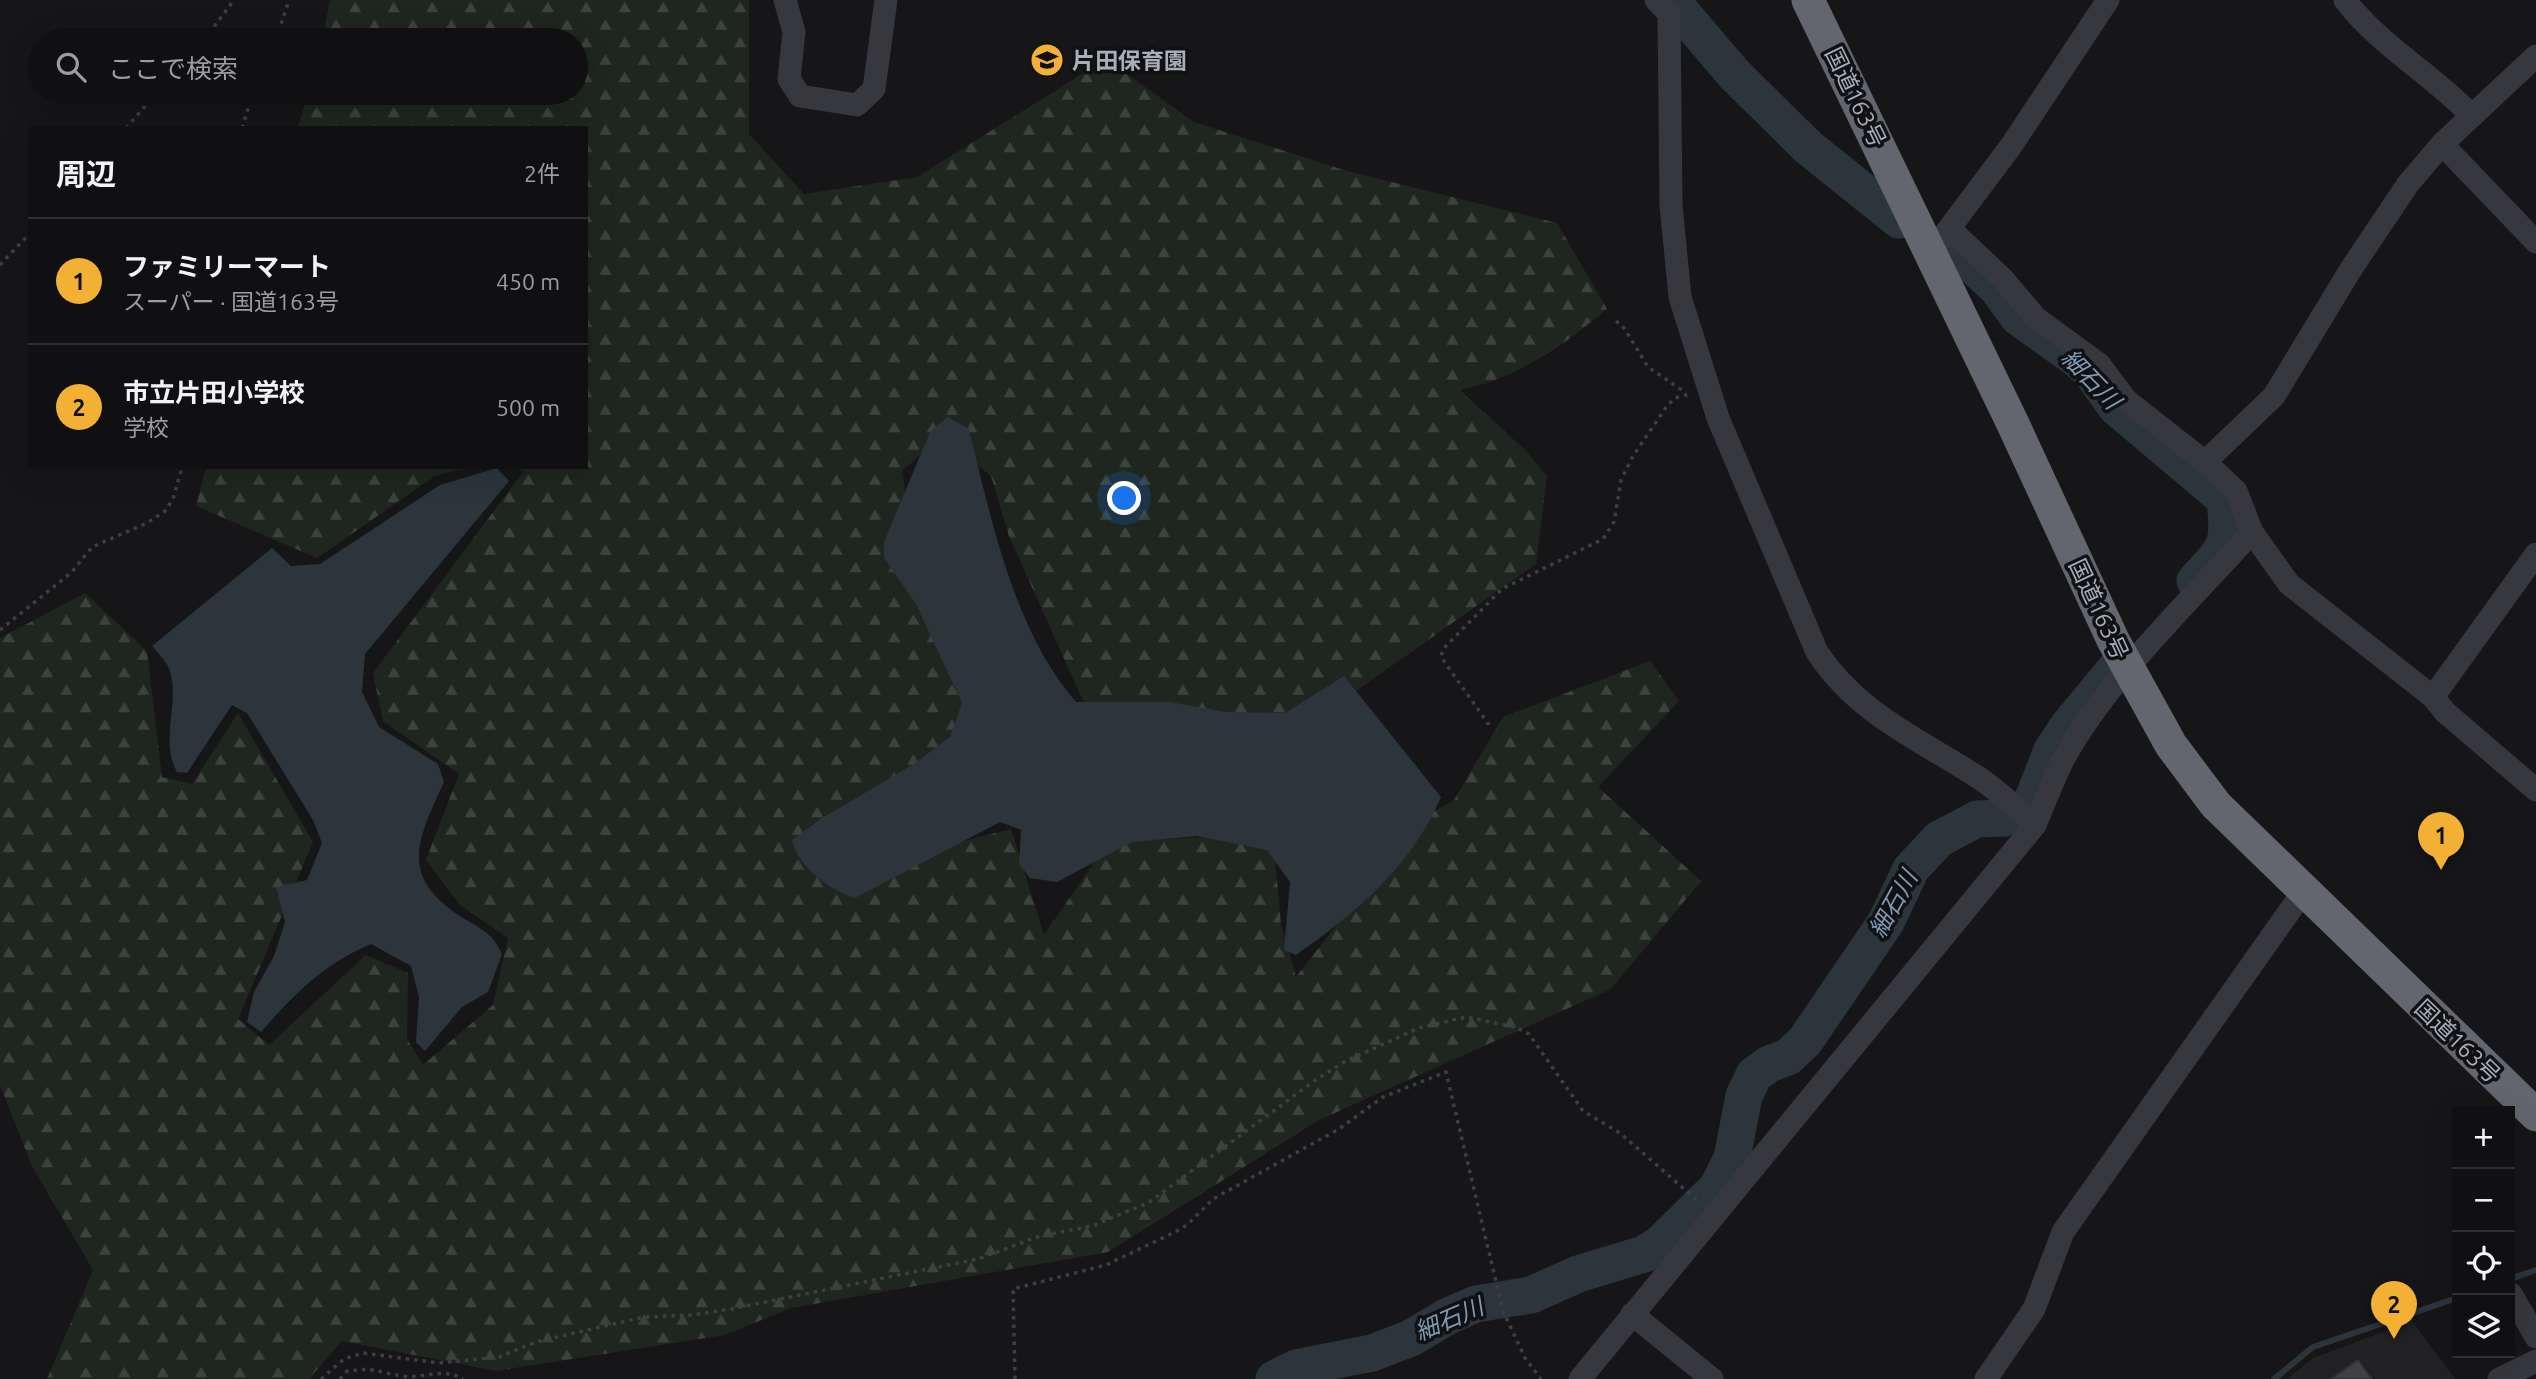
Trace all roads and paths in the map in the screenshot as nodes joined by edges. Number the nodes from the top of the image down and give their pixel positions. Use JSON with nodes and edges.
{"nodes":[{"id":1,"x":234,"y":0,"type":"edge"},
{"id":2,"x":289,"y":0,"type":"edge"},
{"id":3,"x":785,"y":0,"type":"edge"},
{"id":4,"x":908,"y":0,"type":"edge"},
{"id":5,"x":1656,"y":0,"type":"edge"},
{"id":6,"x":1808,"y":0,"type":"edge"},
{"id":7,"x":2108,"y":0,"type":"edge"},
{"id":8,"x":2345,"y":0,"type":"edge"},
{"id":9,"x":886,"y":2,"type":"edge"},
{"id":10,"x":213,"y":28,"type":"edge"},
{"id":11,"x":280,"y":28,"type":"edge"},
{"id":12,"x":2536,"y":56,"type":"edge"},
{"id":13,"x":146,"y":105,"type":"edge"},
{"id":14,"x":249,"y":105,"type":"edge"},
{"id":15,"x":2472,"y":116,"type":"junction"},
{"id":16,"x":127,"y":126,"type":"edge"},
{"id":17,"x":243,"y":126,"type":"edge"},
{"id":18,"x":2442,"y":144,"type":"junction"},
{"id":19,"x":28,"y":235,"type":"edge"},
{"id":20,"x":1940,"y":240,"type":"junction"},
{"id":21,"x":2536,"y":242,"type":"edge"},
{"id":22,"x":0,"y":265,"type":"edge"},
{"id":23,"x":1616,"y":321,"type":"dead end"},
{"id":24,"x":1699,"y":393,"type":"junction"},
{"id":25,"x":2205,"y":462,"type":"junction"},
{"id":26,"x":181,"y":469,"type":"edge"},
{"id":27,"x":2252,"y":532,"type":"junction"},
{"id":28,"x":2536,"y":554,"type":"edge"},
{"id":29,"x":0,"y":630,"type":"edge"},
{"id":30,"x":2128,"y":670,"type":"junction"},
{"id":31,"x":2433,"y":697,"type":"junction"},
{"id":32,"x":1489,"y":725,"type":"dead end"},
{"id":33,"x":2536,"y":790,"type":"edge"},
{"id":34,"x":2032,"y":823,"type":"junction"},
{"id":35,"x":2303,"y":892,"type":"junction"},
{"id":36,"x":2536,"y":1115,"type":"edge"},
{"id":37,"x":1714,"y":1214,"type":"junction"},
{"id":38,"x":2512,"y":1295,"type":"edge"},
{"id":39,"x":1632,"y":1314,"type":"junction"},
{"id":40,"x":2536,"y":1337,"type":"edge"},
{"id":41,"x":2536,"y":1361,"type":"edge"},
{"id":42,"x":321,"y":1379,"type":"edge"},
{"id":43,"x":340,"y":1379,"type":"edge"},
{"id":44,"x":463,"y":1379,"type":"edge"},
{"id":45,"x":1015,"y":1379,"type":"edge"},
{"id":46,"x":1541,"y":1379,"type":"edge"},
{"id":47,"x":1580,"y":1379,"type":"edge"},
{"id":48,"x":1712,"y":1379,"type":"edge"},
{"id":49,"x":1986,"y":1379,"type":"edge"},
{"id":50,"x":2499,"y":1379,"type":"edge"}],
"edges":[{"from":1,"to":10,"type":"path"},
{"from":2,"to":11,"type":"path"},
{"from":3,"to":9,"type":"street"},
{"from":4,"to":9,"type":"street"},
{"from":5,"to":24,"type":"street"},
{"from":6,"to":20,"type":"highway","name":"国道163号"},
{"from":7,"to":20,"type":"street"},
{"from":8,"to":15,"type":"street"},
{"from":12,"to":15,"type":"street"},
{"from":13,"to":16,"type":"path"},
{"from":14,"to":17,"type":"path"},
{"from":15,"to":18,"type":"street"},
{"from":18,"to":21,"type":"street"},
{"from":18,"to":25,"type":"street"},
{"from":19,"to":22,"type":"path"},
{"from":20,"to":25,"type":"street"},
{"from":20,"to":30,"type":"highway","name":"国道163号"},
{"from":23,"to":24,"type":"path"},
{"from":24,"to":32,"type":"path"},
{"from":24,"to":34,"type":"street"},
{"from":25,"to":27,"type":"street"},
{"from":26,"to":29,"type":"path"},
{"from":27,"to":30,"type":"street"},
{"from":27,"to":31,"type":"street"},
{"from":28,"to":31,"type":"street"},
{"from":30,"to":34,"type":"street"},
{"from":30,"to":35,"type":"highway","name":"国道163号"},
{"from":31,"to":33,"type":"street"},
{"from":34,"to":37,"type":"street"},
{"from":35,"to":36,"type":"highway","name":"国道163号"},
{"from":35,"to":49,"type":"street"},
{"from":37,"to":39,"type":"street"},
{"from":37,"to":42,"type":"path"},
{"from":38,"to":40,"type":"street"},
{"from":39,"to":47,"type":"street"},
{"from":39,"to":48,"type":"street"},
{"from":41,"to":50,"type":"street"},
{"from":43,"to":44,"type":"path"},
{"from":45,"to":46,"type":"path"}]}
